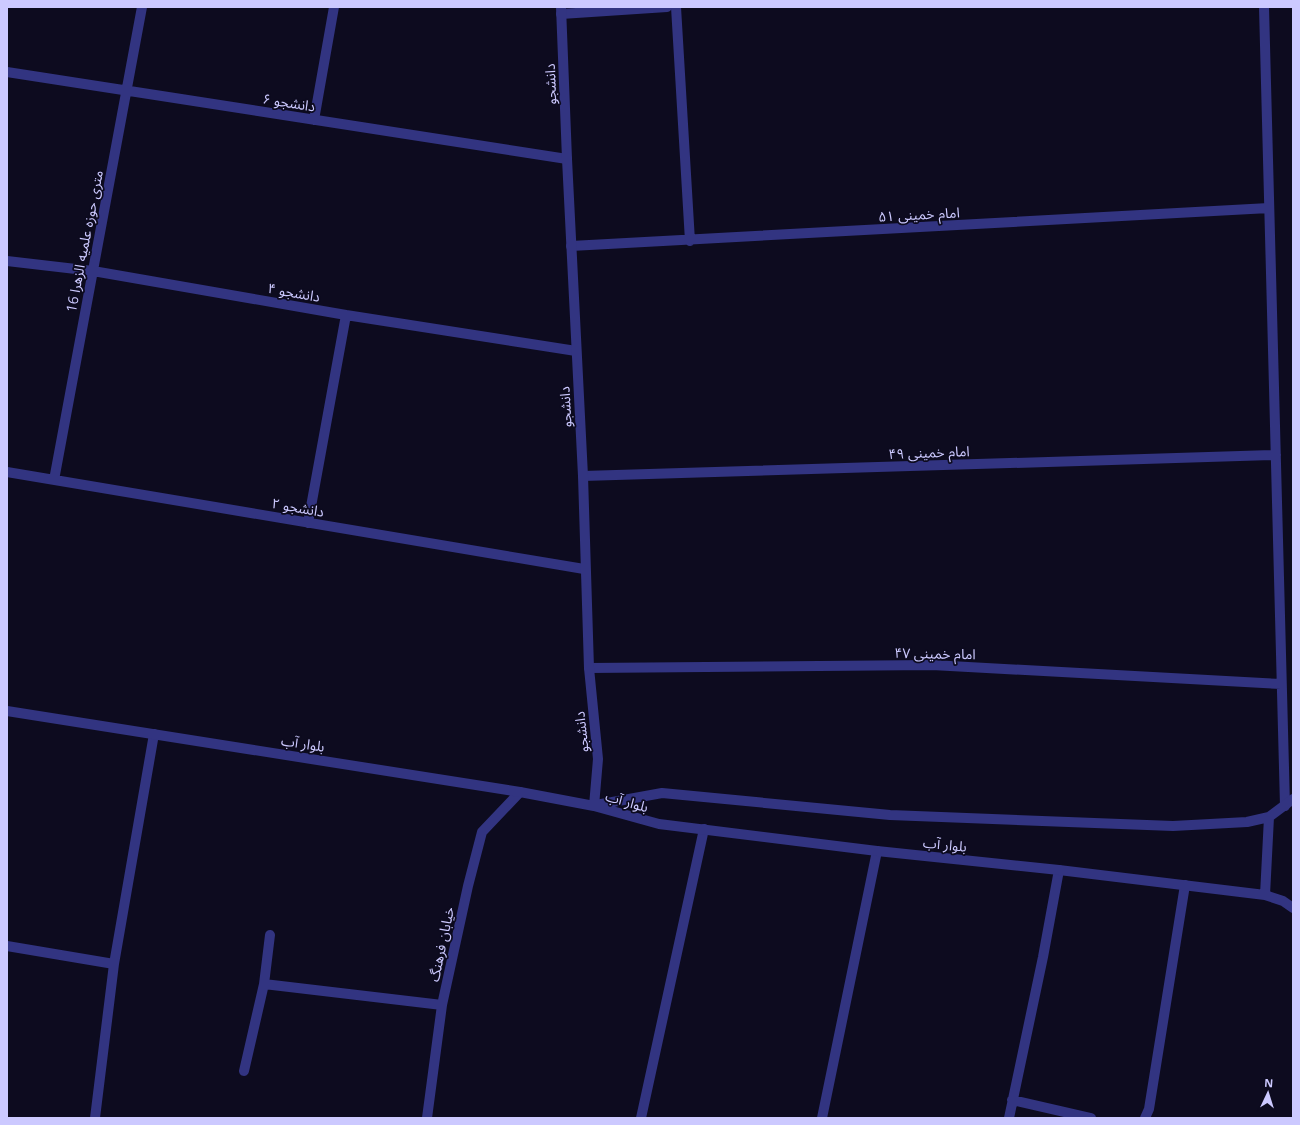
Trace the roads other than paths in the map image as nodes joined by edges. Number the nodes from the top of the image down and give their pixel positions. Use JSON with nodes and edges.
{"nodes":[{"id":1,"x":142,"y":7,"type":"edge"},
{"id":2,"x":334,"y":7,"type":"edge"},
{"id":3,"x":667,"y":7,"type":"edge"},
{"id":4,"x":676,"y":7,"type":"edge"},
{"id":5,"x":1264,"y":7,"type":"edge"},
{"id":6,"x":561,"y":11,"type":"edge"},
{"id":7,"x":7,"y":72,"type":"edge"},
{"id":8,"x":126,"y":92,"type":"junction"},
{"id":9,"x":314,"y":120,"type":"junction"},
{"id":10,"x":567,"y":159,"type":"junction"},
{"id":11,"x":1269,"y":208,"type":"junction"},
{"id":12,"x":690,"y":240,"type":"junction"},
{"id":13,"x":571,"y":246,"type":"junction"},
{"id":14,"x":7,"y":261,"type":"edge"},
{"id":15,"x":93,"y":271,"type":"junction"},
{"id":16,"x":346,"y":315,"type":"junction"},
{"id":17,"x":576,"y":351,"type":"junction"},
{"id":18,"x":1276,"y":455,"type":"junction"},
{"id":19,"x":7,"y":472,"type":"edge"},
{"id":20,"x":583,"y":476,"type":"junction"},
{"id":21,"x":54,"y":480,"type":"junction"},
{"id":22,"x":308,"y":523,"type":"junction"},
{"id":23,"x":584,"y":569,"type":"junction"},
{"id":24,"x":589,"y":668,"type":"junction"},
{"id":25,"x":1281,"y":684,"type":"junction"},
{"id":26,"x":7,"y":711,"type":"edge"},
{"id":27,"x":154,"y":734,"type":"junction"},
{"id":28,"x":520,"y":792,"type":"junction"},
{"id":29,"x":1289,"y":802,"type":"edge"},
{"id":30,"x":594,"y":806,"type":"junction"},
{"id":31,"x":1269,"y":817,"type":"junction"},
{"id":32,"x":704,"y":829,"type":"junction"},
{"id":33,"x":877,"y":851,"type":"junction"},
{"id":34,"x":1059,"y":870,"type":"junction"},
{"id":35,"x":1185,"y":885,"type":"junction"},
{"id":36,"x":1265,"y":895,"type":"junction"},
{"id":37,"x":1293,"y":908,"type":"edge"},
{"id":38,"x":270,"y":935,"type":"dead end"},
{"id":39,"x":7,"y":946,"type":"edge"},
{"id":40,"x":114,"y":964,"type":"junction"},
{"id":41,"x":264,"y":984,"type":"junction"},
{"id":42,"x":442,"y":1005,"type":"junction"},
{"id":43,"x":244,"y":1072,"type":"dead end"},
{"id":44,"x":1012,"y":1100,"type":"junction"},
{"id":45,"x":95,"y":1118,"type":"edge"},
{"id":46,"x":427,"y":1118,"type":"edge"},
{"id":47,"x":640,"y":1118,"type":"edge"},
{"id":48,"x":822,"y":1118,"type":"edge"},
{"id":49,"x":1009,"y":1118,"type":"edge"},
{"id":50,"x":1091,"y":1118,"type":"edge"},
{"id":51,"x":1145,"y":1118,"type":"edge"}],
"edges":[{"from":1,"to":8,"type":"street","name":"16 متری حوزه علمیه الزهرا"},
{"from":2,"to":9,"type":"street"},
{"from":3,"to":6,"type":"street"},
{"from":4,"to":12,"type":"street"},
{"from":5,"to":11,"type":"street"},
{"from":6,"to":10,"type":"street","name":"دانشجو"},
{"from":7,"to":8,"type":"street","name":"دانشجو ۶"},
{"from":8,"to":9,"type":"street","name":"دانشجو ۶"},
{"from":8,"to":15,"type":"street","name":"16 متری حوزه علمیه الزهرا"},
{"from":9,"to":10,"type":"street","name":"دانشجو ۶"},
{"from":10,"to":13,"type":"street","name":"دانشجو"},
{"from":11,"to":12,"type":"street","name":"امام خمینی ۵۱"},
{"from":11,"to":18,"type":"street"},
{"from":12,"to":13,"type":"street","name":"امام خمینی ۵۱"},
{"from":13,"to":17,"type":"street","name":"دانشجو"},
{"from":14,"to":15,"type":"street","name":"دانشجو ۴"},
{"from":15,"to":16,"type":"street","name":"دانشجو ۴"},
{"from":15,"to":21,"type":"street","name":"16 متری حوزه علمیه الزهرا"},
{"from":16,"to":17,"type":"street","name":"دانشجو ۴"},
{"from":16,"to":22,"type":"street"},
{"from":17,"to":20,"type":"street","name":"دانشجو"},
{"from":18,"to":20,"type":"street","name":"امام خمینی ۴۹"},
{"from":18,"to":25,"type":"street"},
{"from":19,"to":21,"type":"street","name":"دانشجو ۲"},
{"from":20,"to":23,"type":"street","name":"دانشجو"},
{"from":21,"to":22,"type":"street","name":"دانشجو ۲"},
{"from":22,"to":23,"type":"street","name":"دانشجو ۲"},
{"from":23,"to":24,"type":"street","name":"دانشجو"},
{"from":24,"to":25,"type":"street","name":"امام خمینی ۴۷"},
{"from":24,"to":30,"type":"street","name":"دانشجو"},
{"from":25,"to":29,"type":"street"},
{"from":26,"to":27,"type":"street","name":"بلوار آب"},
{"from":27,"to":28,"type":"street","name":"بلوار آب"},
{"from":27,"to":40,"type":"street"},
{"from":28,"to":30,"type":"street","name":"بلوار آب"},
{"from":28,"to":42,"type":"street","name":"خیابان فرهنگ"},
{"from":29,"to":31,"type":"street","name":"بلوار آب"},
{"from":30,"to":31,"type":"street","name":"بلوار آب"},
{"from":30,"to":32,"type":"street","name":"بلوار آب"},
{"from":31,"to":36,"type":"street"},
{"from":32,"to":33,"type":"street","name":"بلوار آب"},
{"from":32,"to":47,"type":"street"},
{"from":33,"to":34,"type":"street","name":"بلوار آب"},
{"from":33,"to":48,"type":"street"},
{"from":34,"to":35,"type":"street","name":"بلوار آب"},
{"from":34,"to":44,"type":"street"},
{"from":35,"to":36,"type":"street","name":"بلوار آب"},
{"from":35,"to":51,"type":"street"},
{"from":36,"to":37,"type":"street","name":"بلوار آب"},
{"from":38,"to":41,"type":"street"},
{"from":39,"to":40,"type":"street"},
{"from":40,"to":45,"type":"street"},
{"from":41,"to":42,"type":"street"},
{"from":41,"to":43,"type":"street"},
{"from":42,"to":46,"type":"street","name":"خیابان فرهنگ"},
{"from":44,"to":49,"type":"street"},
{"from":44,"to":50,"type":"street"}]}
